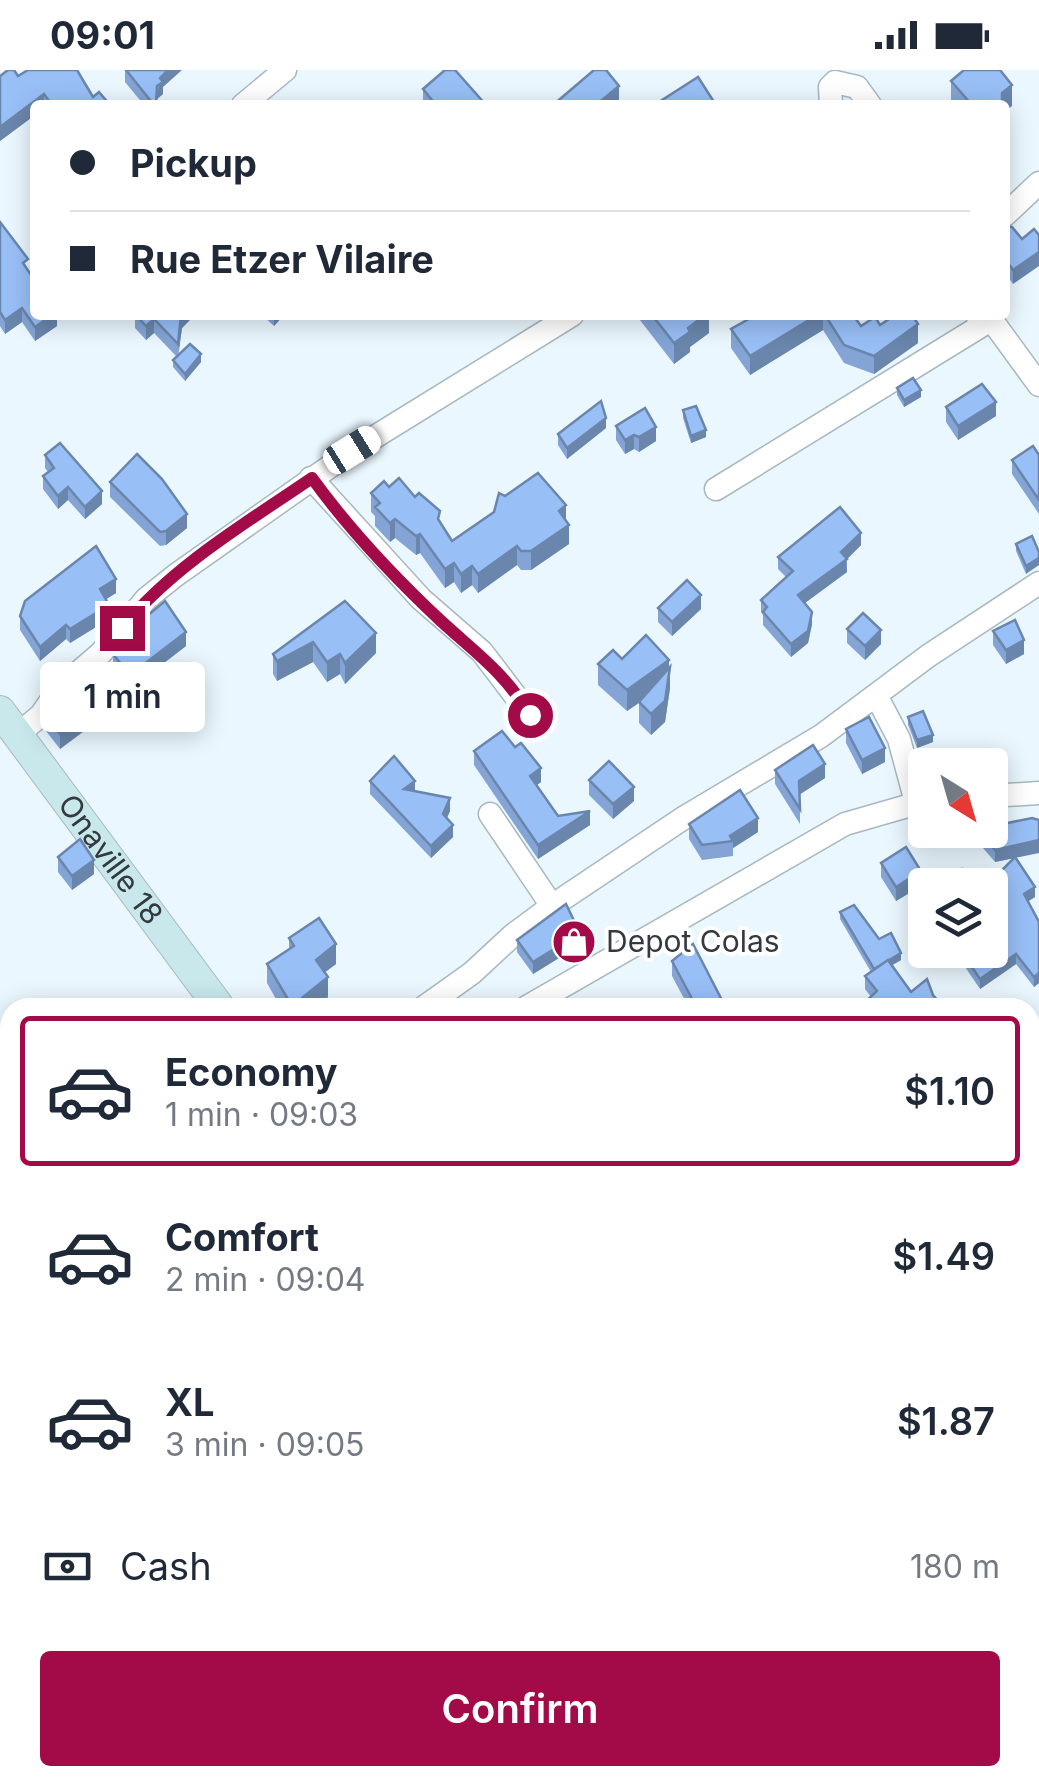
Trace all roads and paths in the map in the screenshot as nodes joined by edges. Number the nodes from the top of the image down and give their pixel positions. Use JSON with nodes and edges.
{"nodes":[{"id":1,"x":285,"y":70,"type":"edge"},
{"id":2,"x":831,"y":86,"type":"edge"},
{"id":3,"x":249,"y":100,"type":"edge"},
{"id":4,"x":866,"y":100,"type":"edge"},
{"id":5,"x":1039,"y":182,"type":"edge"},
{"id":6,"x":1010,"y":209,"type":"edge"},
{"id":7,"x":563,"y":320,"type":"edge"},
{"id":8,"x":980,"y":320,"type":"edge"},
{"id":9,"x":987,"y":320,"type":"edge"},
{"id":10,"x":1039,"y":385,"type":"edge"},
{"id":11,"x":312,"y":478,"type":"junction"},
{"id":12,"x":716,"y":490,"type":"dead end"},
{"id":13,"x":1039,"y":584,"type":"edge"},
{"id":14,"x":877,"y":697,"type":"junction"},
{"id":15,"x":530,"y":715,"type":"dead end"},
{"id":16,"x":8,"y":723,"type":"edge"},
{"id":17,"x":908,"y":766,"type":"edge"},
{"id":18,"x":1039,"y":793,"type":"edge"},
{"id":19,"x":1008,"y":795,"type":"edge"},
{"id":20,"x":908,"y":806,"type":"edge"},
{"id":21,"x":490,"y":814,"type":"dead end"},
{"id":22,"x":552,"y":906,"type":"junction"},
{"id":23,"x":213,"y":998,"type":"edge"},
{"id":24,"x":436,"y":998,"type":"edge"},
{"id":25,"x":542,"y":998,"type":"edge"}],
"edges":[{"from":1,"to":3,"type":"street"},
{"from":2,"to":4,"type":"street"},
{"from":5,"to":6,"type":"street"},
{"from":7,"to":11,"type":"street"},
{"from":8,"to":12,"type":"street"},
{"from":9,"to":10,"type":"street"},
{"from":11,"to":15,"type":"street"},
{"from":11,"to":16,"type":"street"},
{"from":13,"to":14,"type":"street"},
{"from":14,"to":17,"type":"street"},
{"from":14,"to":22,"type":"street"},
{"from":16,"to":23,"type":"street","name":"Onaville 18"},
{"from":18,"to":19,"type":"street"},
{"from":20,"to":25,"type":"street"},
{"from":21,"to":22,"type":"street"},
{"from":22,"to":24,"type":"street"}]}
